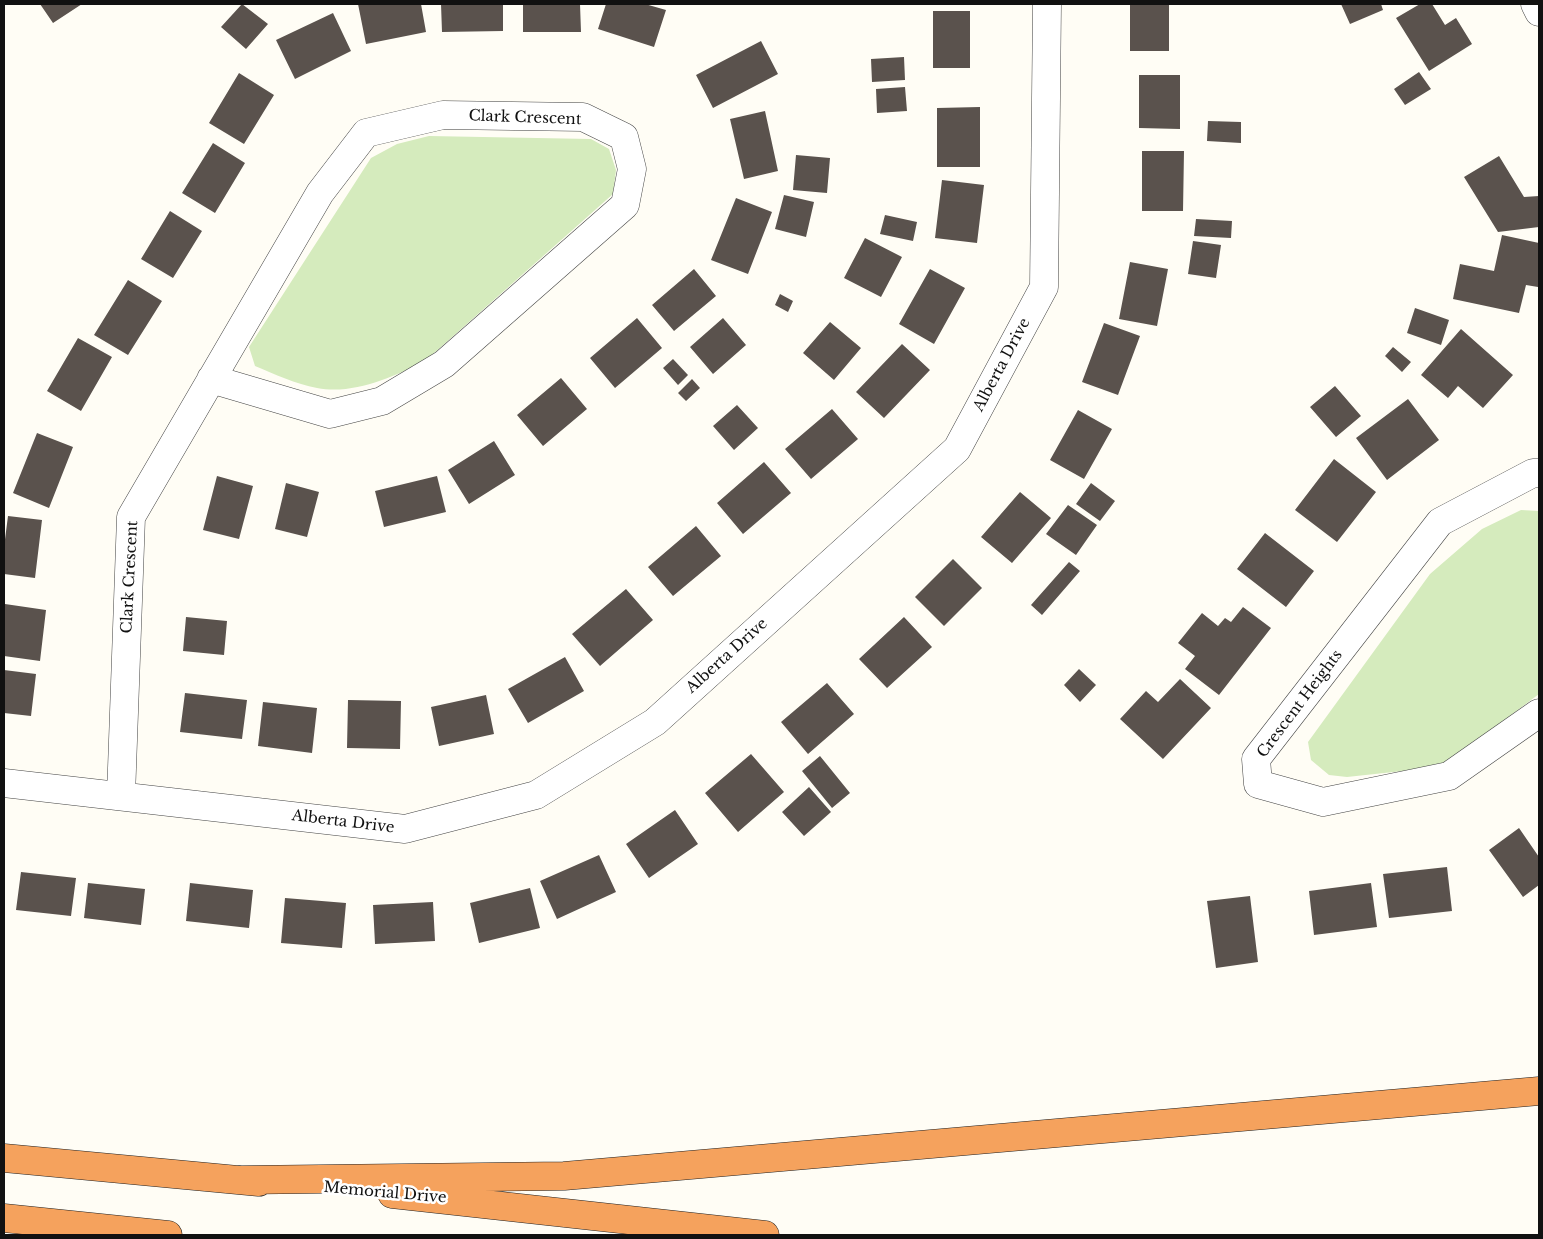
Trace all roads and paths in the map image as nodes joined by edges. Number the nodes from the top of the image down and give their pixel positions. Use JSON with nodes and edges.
{"nodes":[{"id":1,"x":1047,"y":4,"type":"edge"},
{"id":2,"x":1534,"y":4,"type":"edge"},
{"id":3,"x":1539,"y":12,"type":"edge"},
{"id":4,"x":211,"y":379,"type":"junction"},
{"id":5,"x":1539,"y":473,"type":"edge"},
{"id":6,"x":1539,"y":713,"type":"edge"},
{"id":7,"x":4,"y":783,"type":"edge"},
{"id":8,"x":121,"y":796,"type":"junction"},
{"id":9,"x":1539,"y":1091,"type":"edge"},
{"id":10,"x":4,"y":1158,"type":"edge"},
{"id":11,"x":240,"y":1180,"type":"junction"},
{"id":12,"x":4,"y":1218,"type":"edge"},
{"id":13,"x":4,"y":1226,"type":"edge"},
{"id":14,"x":42,"y":1235,"type":"edge"},
{"id":15,"x":168,"y":1235,"type":"edge"},
{"id":16,"x":765,"y":1235,"type":"edge"}],
"edges":[{"from":1,"to":8,"type":"street","name":"Alberta Drive"},
{"from":2,"to":3,"type":"street"},
{"from":4,"to":4,"type":"street","name":"Clark Crescent"},
{"from":4,"to":8,"type":"street","name":"Clark Crescent"},
{"from":5,"to":6,"type":"street","name":"Crescent Heights"},
{"from":7,"to":8,"type":"street","name":"Alberta Drive"},
{"from":9,"to":11,"type":"highway"},
{"from":10,"to":11,"type":"highway","name":"Memorial Drive"},
{"from":11,"to":16,"type":"highway","name":"Memorial Drive"},
{"from":12,"to":15,"type":"highway"},
{"from":13,"to":14,"type":"highway"}]}
